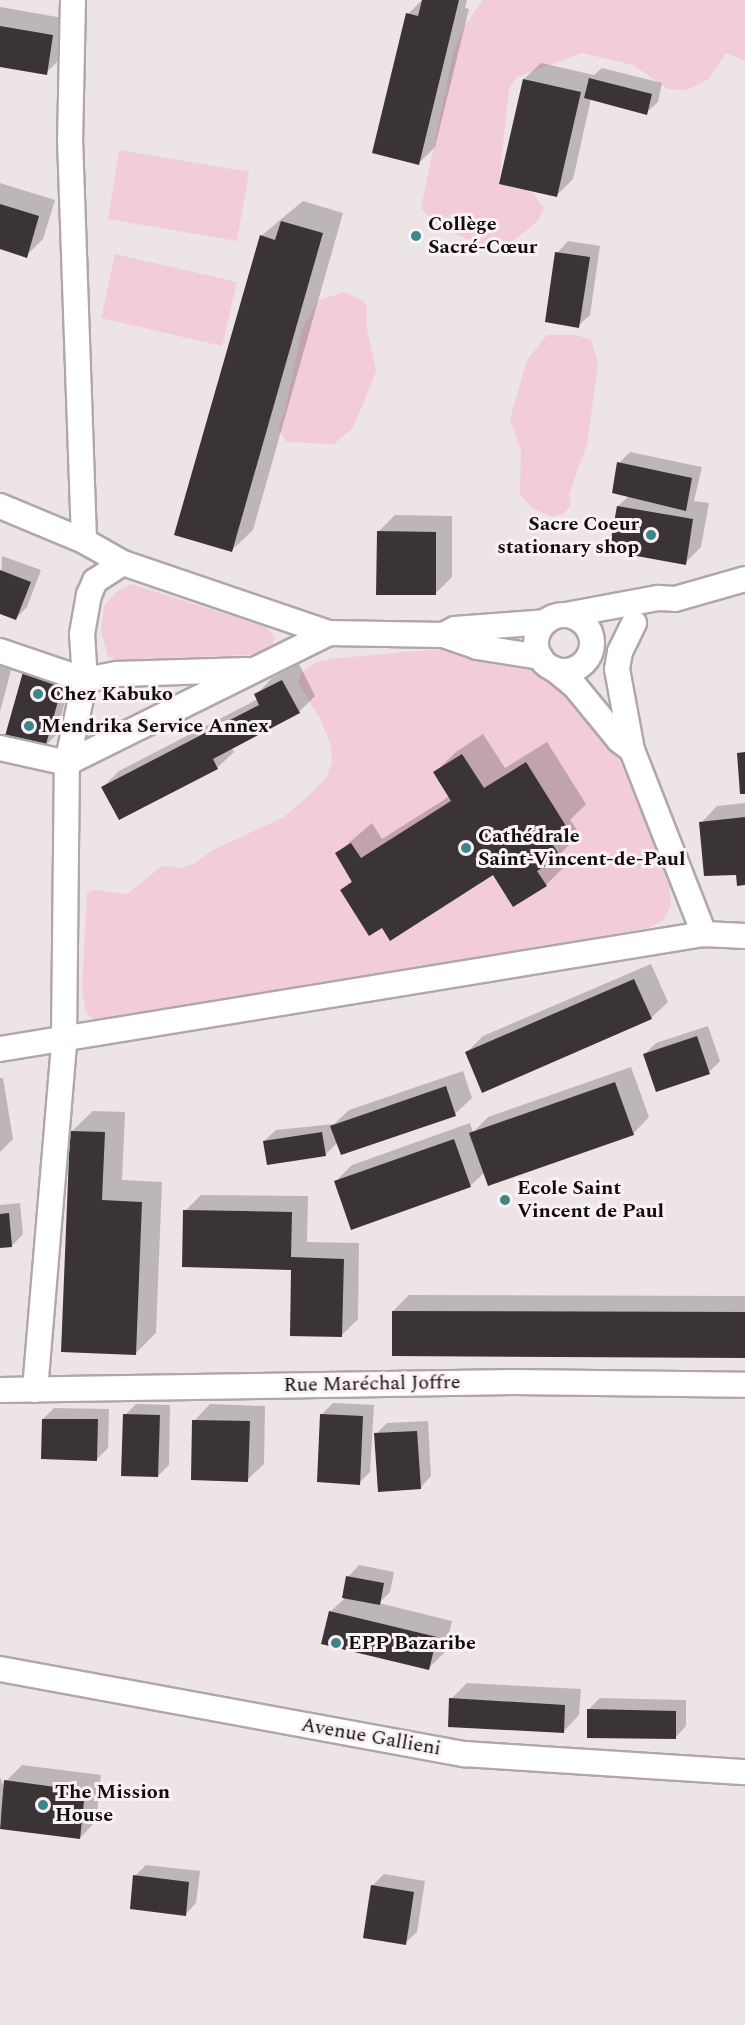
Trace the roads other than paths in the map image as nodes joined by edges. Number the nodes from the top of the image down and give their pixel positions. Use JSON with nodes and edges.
{"nodes":[{"id":1,"x":73,"y":0,"type":"edge"},
{"id":2,"x":0,"y":506,"type":"edge"},
{"id":3,"x":84,"y":541,"type":"junction"},
{"id":4,"x":123,"y":563,"type":"junction"},
{"id":5,"x":745,"y":579,"type":"edge"},
{"id":6,"x":675,"y":599,"type":"junction"},
{"id":7,"x":556,"y":619,"type":"junction"},
{"id":8,"x":634,"y":623,"type":"junction"},
{"id":9,"x":329,"y":633,"type":"junction"},
{"id":10,"x":443,"y":635,"type":"junction"},
{"id":11,"x":0,"y":651,"type":"edge"},
{"id":12,"x":592,"y":651,"type":"junction"},
{"id":13,"x":547,"y":663,"type":"junction"},
{"id":14,"x":254,"y":670,"type":"junction"},
{"id":15,"x":85,"y":680,"type":"junction"},
{"id":16,"x":620,"y":693,"type":"junction"},
{"id":17,"x":0,"y":748,"type":"edge"},
{"id":18,"x":632,"y":750,"type":"junction"},
{"id":19,"x":67,"y":763,"type":"junction"},
{"id":20,"x":705,"y":934,"type":"junction"},
{"id":21,"x":745,"y":936,"type":"edge"},
{"id":22,"x":64,"y":1041,"type":"junction"},
{"id":23,"x":0,"y":1049,"type":"edge"},
{"id":24,"x":745,"y":1384,"type":"edge"},
{"id":25,"x":0,"y":1390,"type":"edge"},
{"id":26,"x":35,"y":1390,"type":"junction"},
{"id":27,"x":0,"y":1669,"type":"edge"},
{"id":28,"x":745,"y":1772,"type":"edge"}],
"edges":[{"from":1,"to":3,"type":"street"},
{"from":2,"to":3,"type":"street"},
{"from":3,"to":4,"type":"street"},
{"from":4,"to":9,"type":"street"},
{"from":4,"to":15,"type":"street"},
{"from":5,"to":6,"type":"street"},
{"from":6,"to":7,"type":"street"},
{"from":6,"to":8,"type":"street"},
{"from":7,"to":10,"type":"street"},
{"from":7,"to":12,"type":"street"},
{"from":7,"to":13,"type":"street"},
{"from":8,"to":12,"type":"street"},
{"from":8,"to":16,"type":"street"},
{"from":9,"to":10,"type":"street"},
{"from":9,"to":14,"type":"street"},
{"from":10,"to":13,"type":"street"},
{"from":11,"to":15,"type":"street"},
{"from":12,"to":13,"type":"street"},
{"from":12,"to":16,"type":"street"},
{"from":13,"to":18,"type":"street"},
{"from":14,"to":15,"type":"street"},
{"from":14,"to":19,"type":"street"},
{"from":15,"to":19,"type":"street"},
{"from":16,"to":18,"type":"street"},
{"from":17,"to":19,"type":"street"},
{"from":18,"to":20,"type":"street"},
{"from":19,"to":22,"type":"street"},
{"from":20,"to":21,"type":"street"},
{"from":20,"to":22,"type":"street"},
{"from":22,"to":23,"type":"street"},
{"from":22,"to":26,"type":"street"},
{"from":24,"to":26,"type":"street","name":"Rue Maréchal Joffre"},
{"from":25,"to":26,"type":"street","name":"Rue Maréchal Joffre"},
{"from":27,"to":28,"type":"street","name":"Avenue Gallieni"}]}
